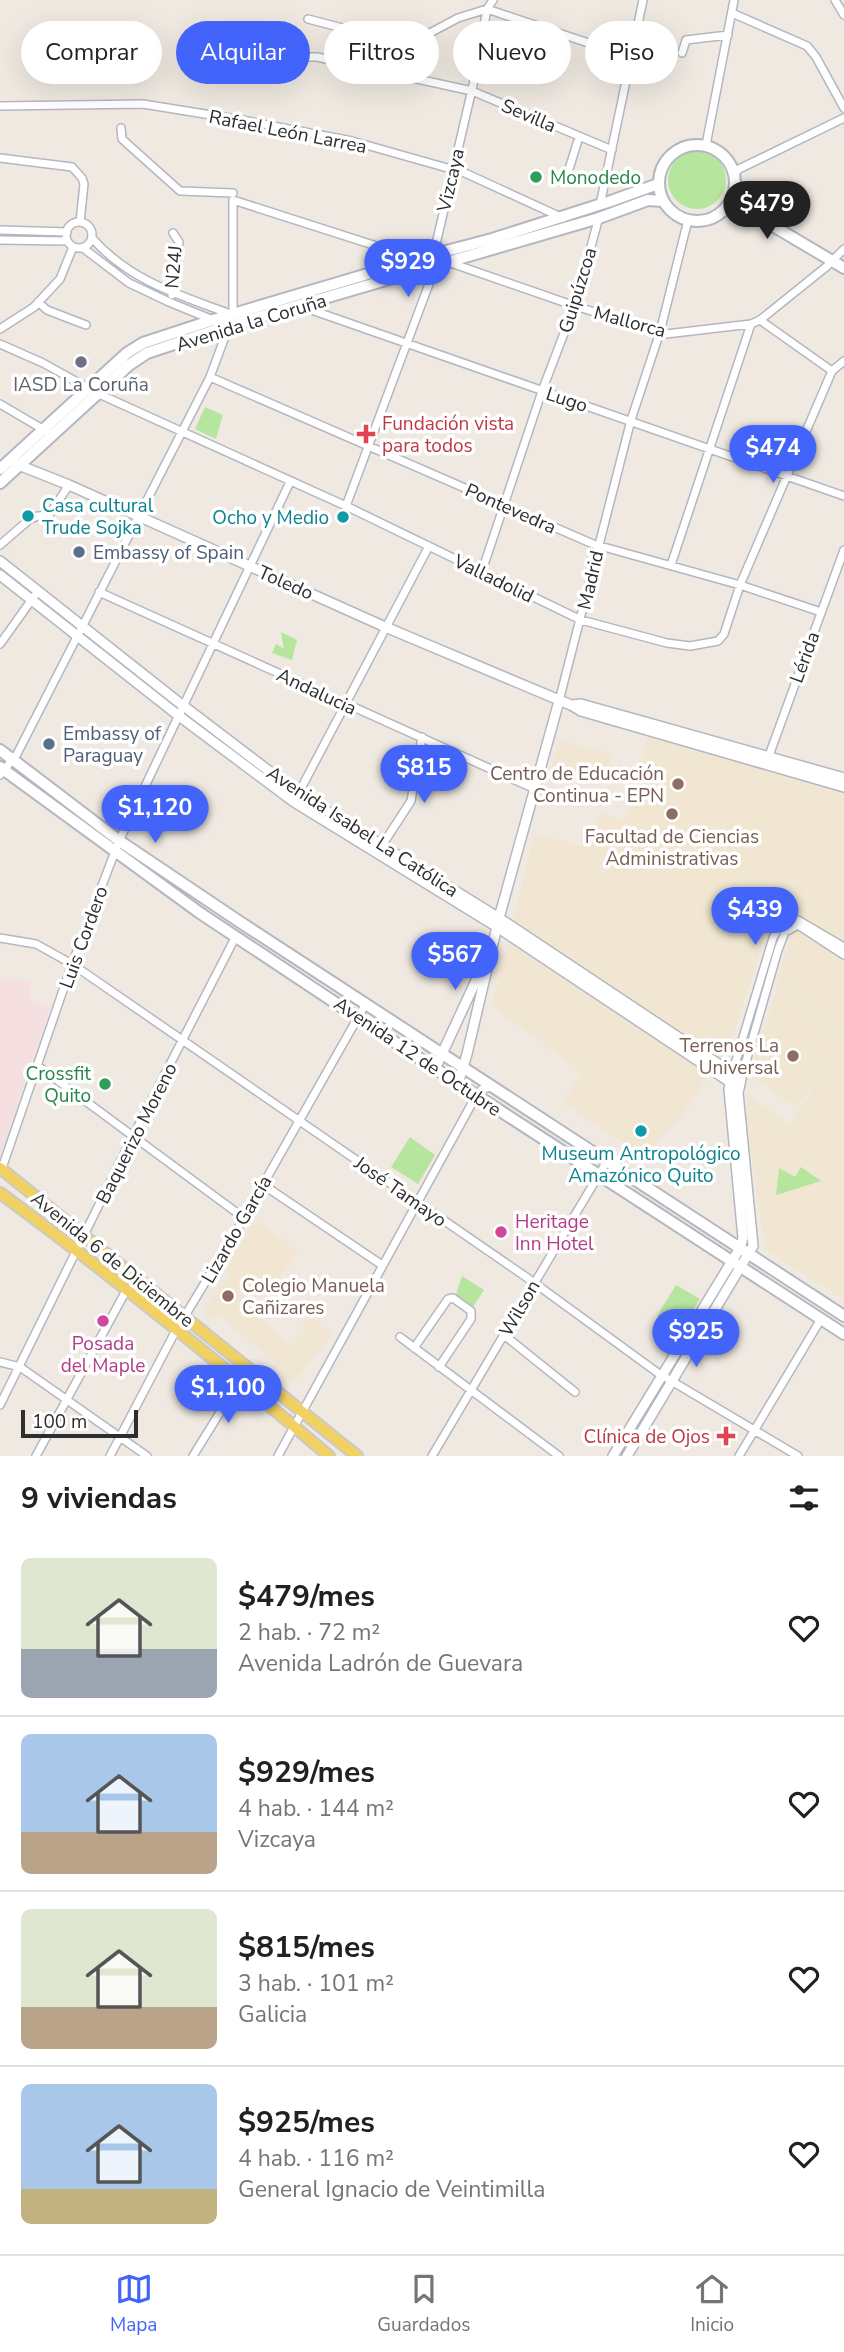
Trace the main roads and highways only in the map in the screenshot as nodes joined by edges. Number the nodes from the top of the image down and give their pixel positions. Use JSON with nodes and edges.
{"nodes":[{"id":1,"x":658,"y":184,"type":"junction"},
{"id":2,"x":663,"y":201,"type":"junction"},
{"id":3,"x":731,"y":201,"type":"junction"},
{"id":4,"x":436,"y":260,"type":"junction"},
{"id":5,"x":844,"y":268,"type":"edge"},
{"id":6,"x":298,"y":301,"type":"junction"},
{"id":7,"x":47,"y":433,"type":"junction"},
{"id":8,"x":7,"y":464,"type":"edge"},
{"id":9,"x":0,"y":483,"type":"edge"},
{"id":10,"x":0,"y":750,"type":"edge"},
{"id":11,"x":1,"y":771,"type":"edge"},
{"id":12,"x":1,"y":1170,"type":"edge"},
{"id":13,"x":0,"y":1193,"type":"edge"},
{"id":14,"x":844,"y":1316,"type":"edge"},
{"id":15,"x":844,"y":1334,"type":"edge"},
{"id":16,"x":329,"y":1456,"type":"edge"},
{"id":17,"x":357,"y":1456,"type":"edge"}],
"edges":[{"from":1,"to":2,"type":"main road"},
{"from":1,"to":3,"type":"main road"},
{"from":1,"to":4,"type":"main road","name":"Avenida la Coruña"},
{"from":2,"to":3,"type":"main road"},
{"from":2,"to":4,"type":"main road","name":"Avenida la Coruña"},
{"from":3,"to":5,"type":"main road"},
{"from":4,"to":6,"type":"main road","name":"Avenida la Coruña"},
{"from":4,"to":6,"type":"main road","name":"Avenida la Coruña"},
{"from":6,"to":7,"type":"main road","name":"Avenida la Coruña"},
{"from":6,"to":7,"type":"main road","name":"Avenida la Coruña"},
{"from":7,"to":8,"type":"main road","name":"Avenida la Coruña"},
{"from":8,"to":9,"type":"main road","name":"Avenida la Coruña"},
{"from":10,"to":14,"type":"main road","name":"Avenida 12 de Octubre"},
{"from":11,"to":15,"type":"main road","name":"Avenida 12 de Octubre"},
{"from":12,"to":17,"type":"main road","name":"Avenida 6 de Diciembre"},
{"from":13,"to":16,"type":"main road","name":"Avenida 6 de Diciembre"}]}
